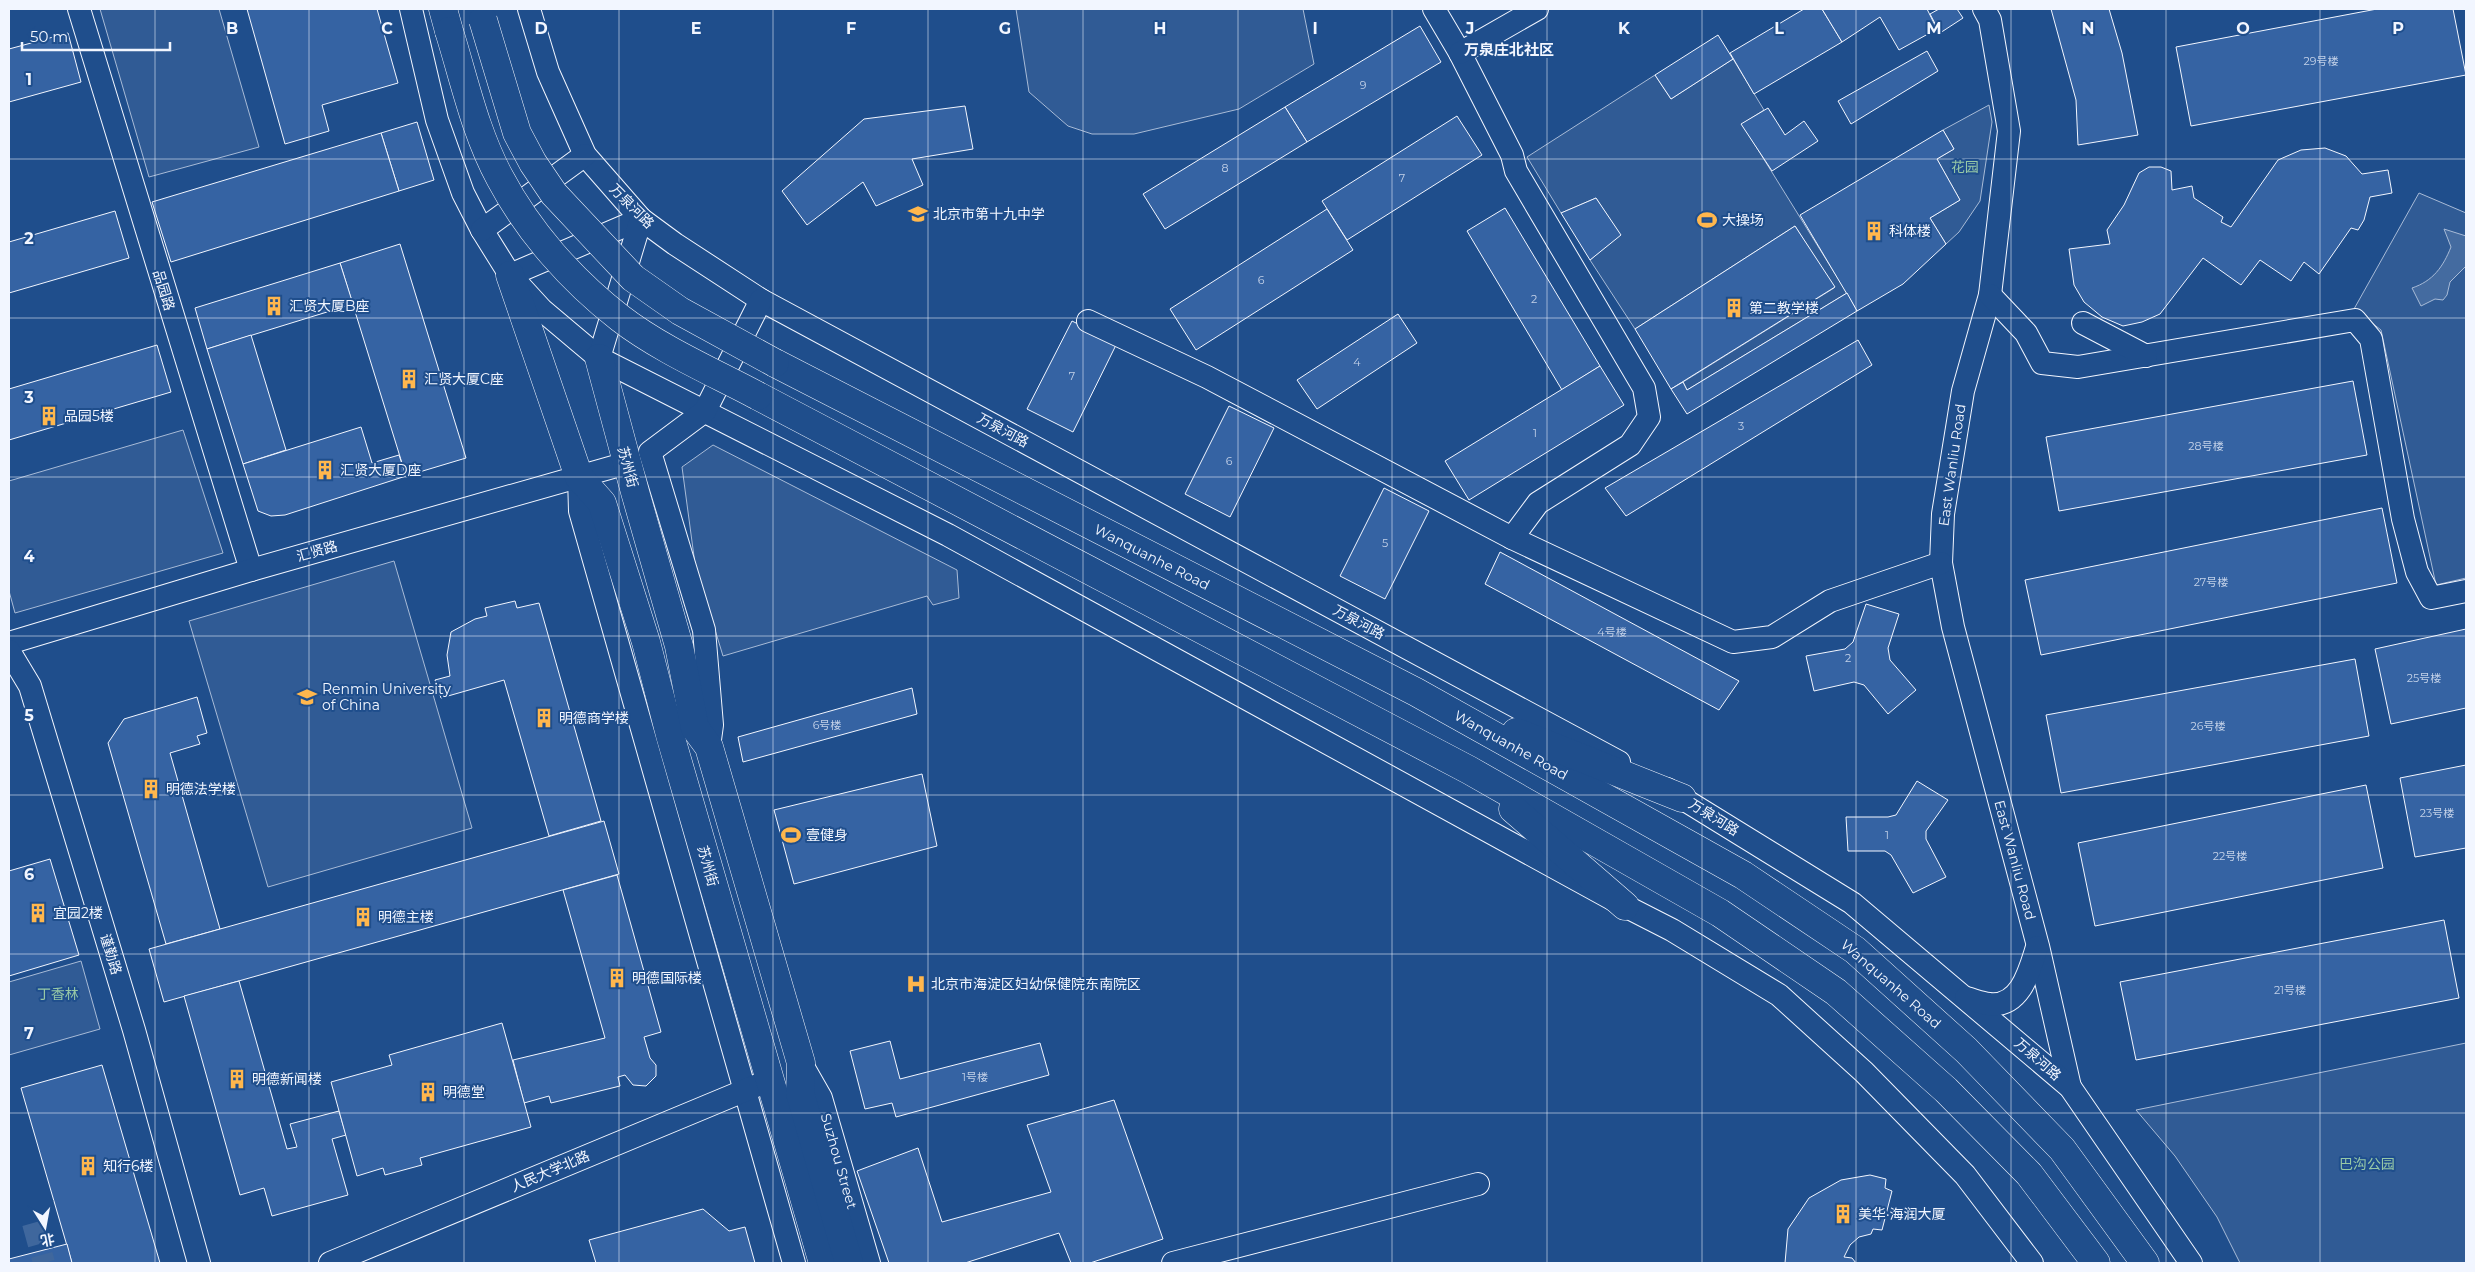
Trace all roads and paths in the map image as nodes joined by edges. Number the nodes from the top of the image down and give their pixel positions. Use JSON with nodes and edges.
{"nodes":[{"id":1,"x":79,"y":9,"type":"edge"},
{"id":2,"x":411,"y":9,"type":"edge"},
{"id":3,"x":529,"y":9,"type":"edge"},
{"id":4,"x":1434,"y":9,"type":"edge"},
{"id":5,"x":1537,"y":9,"type":"edge"},
{"id":6,"x":1984,"y":9,"type":"edge"},
{"id":7,"x":481,"y":14,"type":"edge"},
{"id":8,"x":446,"y":20,"type":"edge"},
{"id":9,"x":1460,"y":53,"type":"junction"},
{"id":10,"x":585,"y":155,"type":"junction"},
{"id":11,"x":641,"y":219,"type":"junction"},
{"id":12,"x":482,"y":230,"type":"junction"},
{"id":13,"x":510,"y":275,"type":"junction"},
{"id":14,"x":1990,"y":295,"type":"junction"},
{"id":15,"x":761,"y":300,"type":"junction"},
{"id":16,"x":1088,"y":321,"type":"dead end"},
{"id":17,"x":2083,"y":323,"type":"dead end"},
{"id":18,"x":2146,"y":356,"type":"junction"},
{"id":19,"x":600,"y":358,"type":"junction"},
{"id":20,"x":705,"y":411,"type":"junction"},
{"id":21,"x":638,"y":458,"type":"junction"},
{"id":22,"x":579,"y":477,"type":"junction"},
{"id":23,"x":1512,"y":538,"type":"junction"},
{"id":24,"x":1941,"y":563,"type":"junction"},
{"id":25,"x":251,"y":570,"type":"junction"},
{"id":26,"x":2466,"y":591,"type":"edge"},
{"id":27,"x":9,"y":643,"type":"edge"},
{"id":28,"x":9,"y":651,"type":"edge"},
{"id":29,"x":1416,"y":692,"type":"junction"},
{"id":30,"x":1469,"y":770,"type":"junction"},
{"id":31,"x":1682,"y":798,"type":"junction"},
{"id":32,"x":1625,"y":906,"type":"junction"},
{"id":33,"x":2038,"y":946,"type":"junction"},
{"id":34,"x":1966,"y":998,"type":"junction"},
{"id":35,"x":801,"y":1063,"type":"junction"},
{"id":36,"x":770,"y":1081,"type":"junction"},
{"id":37,"x":2070,"y":1087,"type":"junction"},
{"id":38,"x":745,"y":1091,"type":"junction"},
{"id":39,"x":1478,"y":1184,"type":"dead end"},
{"id":40,"x":2144,"y":1262,"type":"edge"},
{"id":41,"x":199,"y":1263,"type":"edge"},
{"id":42,"x":330,"y":1263,"type":"edge"},
{"id":43,"x":794,"y":1263,"type":"edge"},
{"id":44,"x":823,"y":1263,"type":"edge"},
{"id":45,"x":849,"y":1263,"type":"edge"},
{"id":46,"x":869,"y":1263,"type":"edge"},
{"id":47,"x":1173,"y":1263,"type":"edge"},
{"id":48,"x":2032,"y":1263,"type":"edge"},
{"id":49,"x":2096,"y":1263,"type":"edge"},
{"id":50,"x":2191,"y":1263,"type":"edge"}],
"edges":[{"from":1,"to":25,"type":"street","name":"品园路"},
{"from":2,"to":12,"type":"street"},
{"from":3,"to":10,"type":"street","name":"万泉河路"},
{"from":4,"to":9,"type":"street"},
{"from":5,"to":9,"type":"street"},
{"from":6,"to":14,"type":"street","name":"East Wanliu Road"},
{"from":7,"to":29,"type":"main road","name":"Wanquanhe Road","bridge":true},
{"from":8,"to":30,"type":"main road","bridge":true},
{"from":9,"to":23,"type":"street"},
{"from":10,"to":11,"type":"street","name":"万泉河路"},
{"from":10,"to":12,"type":"street"},
{"from":11,"to":13,"type":"street"},
{"from":11,"to":15,"type":"street","name":"万泉河路"},
{"from":11,"to":19,"type":"street"},
{"from":12,"to":13,"type":"street"},
{"from":13,"to":19,"type":"street"},
{"from":13,"to":22,"type":"main road","name":"苏州街"},
{"from":14,"to":18,"type":"street"},
{"from":14,"to":24,"type":"street","name":"East Wanliu Road"},
{"from":15,"to":20,"type":"street"},
{"from":15,"to":31,"type":"street","name":"万泉河路"},
{"from":16,"to":23,"type":"street"},
{"from":17,"to":18,"type":"street"},
{"from":18,"to":26,"type":"street"},
{"from":19,"to":20,"type":"street"},
{"from":19,"to":21,"type":"main road","name":"苏州街"},
{"from":20,"to":21,"type":"street"},
{"from":20,"to":32,"type":"street"},
{"from":21,"to":22,"type":"street","name":"汇贤路"},
{"from":21,"to":35,"type":"main road","name":"苏州街"},
{"from":22,"to":25,"type":"street","name":"汇贤路"},
{"from":22,"to":36,"type":"main road","name":"苏州街"},
{"from":22,"to":38,"type":"street","name":"苏州街"},
{"from":23,"to":24,"type":"street"},
{"from":24,"to":33,"type":"street","name":"East Wanliu Road"},
{"from":25,"to":27,"type":"street","name":"汇贤路"},
{"from":28,"to":41,"type":"street","name":"谨勤路"},
{"from":29,"to":31,"type":"main road"},
{"from":29,"to":40,"type":"main road","name":"Wanquanhe Road"},
{"from":30,"to":32,"type":"main road"},
{"from":30,"to":49,"type":"main road"},
{"from":31,"to":34,"type":"street","name":"万泉河路"},
{"from":32,"to":48,"type":"street"},
{"from":33,"to":34,"type":"street"},
{"from":33,"to":37,"type":"street","name":"East Wanliu Road"},
{"from":34,"to":37,"type":"street","name":"万泉河路"},
{"from":35,"to":45,"type":"main road","name":"苏州街"},
{"from":35,"to":46,"type":"street","name":"Suzhou Street"},
{"from":36,"to":38,"type":"street","name":"人民大学北路"},
{"from":36,"to":44,"type":"main road","name":"苏州街"},
{"from":37,"to":50,"type":"street","name":"万泉河路"},
{"from":38,"to":42,"type":"street","name":"人民大学北路"},
{"from":38,"to":43,"type":"street","name":"苏州街"},
{"from":39,"to":47,"type":"street"}]}
